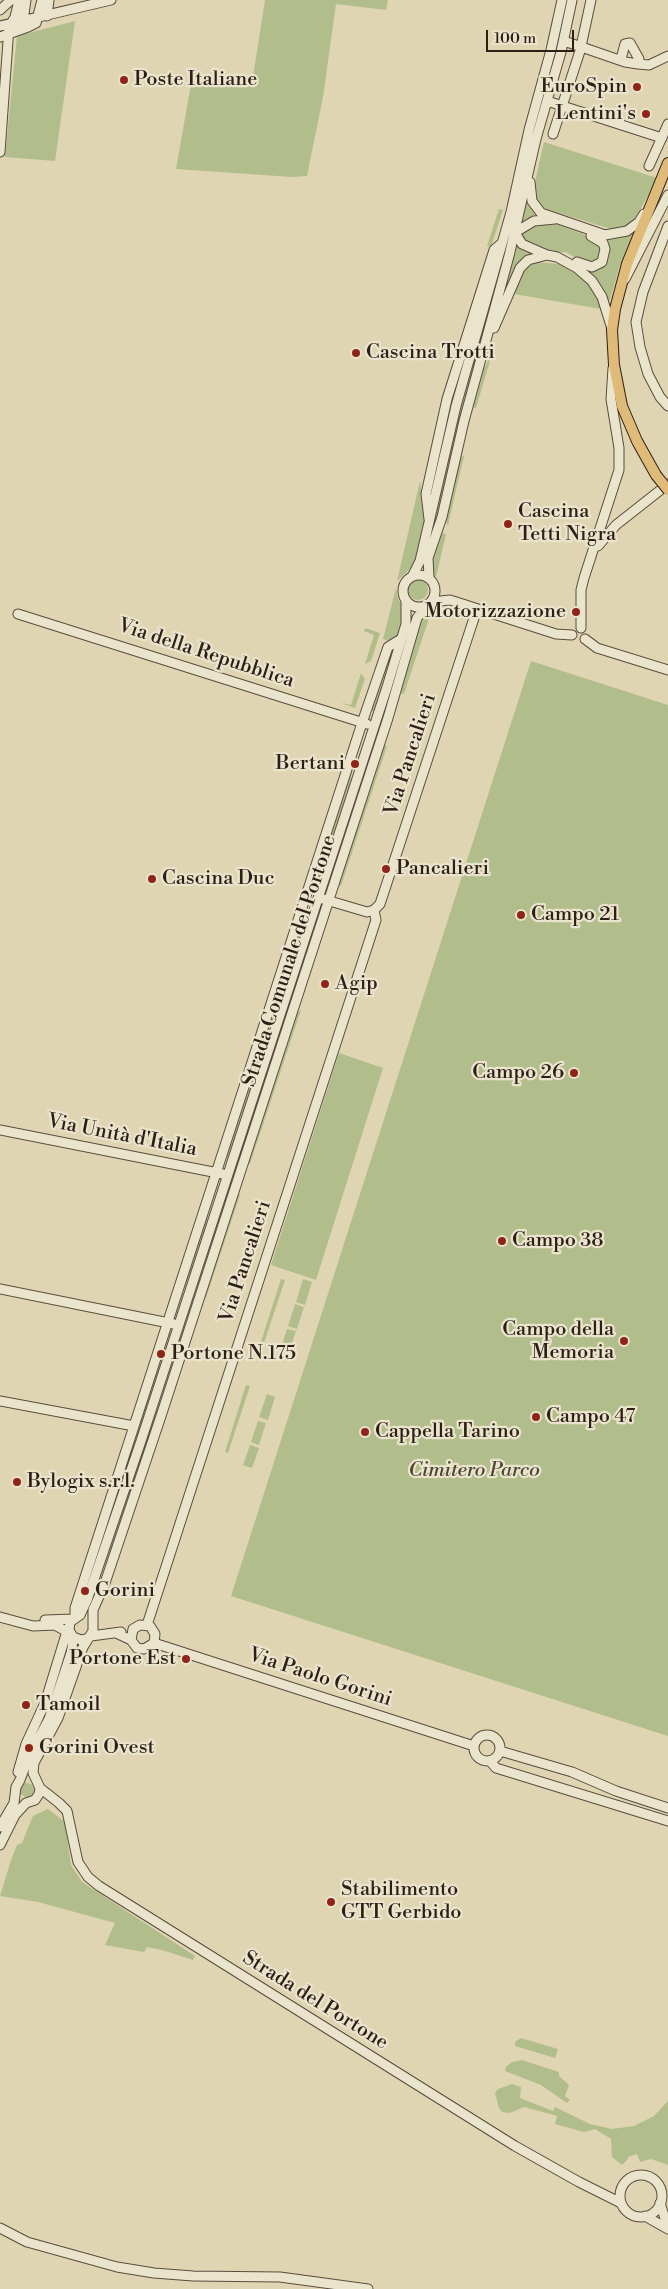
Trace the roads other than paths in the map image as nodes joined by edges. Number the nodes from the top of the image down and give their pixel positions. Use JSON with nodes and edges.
{"nodes":[{"id":1,"x":10,"y":0,"type":"edge"},
{"id":2,"x":19,"y":0,"type":"edge"},
{"id":3,"x":26,"y":0,"type":"edge"},
{"id":4,"x":42,"y":0,"type":"edge"},
{"id":5,"x":49,"y":0,"type":"edge"},
{"id":6,"x":90,"y":0,"type":"edge"},
{"id":7,"x":562,"y":0,"type":"edge"},
{"id":8,"x":572,"y":0,"type":"edge"},
{"id":9,"x":591,"y":0,"type":"edge"},
{"id":10,"x":107,"y":1,"type":"edge"},
{"id":11,"x":0,"y":10,"type":"edge"},
{"id":12,"x":42,"y":17,"type":"junction"},
{"id":13,"x":23,"y":21,"type":"junction"},
{"id":14,"x":10,"y":24,"type":"junction"},
{"id":15,"x":0,"y":26,"type":"edge"},
{"id":16,"x":4,"y":35,"type":"edge"},
{"id":17,"x":564,"y":41,"type":"junction"},
{"id":18,"x":581,"y":46,"type":"junction"},
{"id":19,"x":668,"y":56,"type":"edge"},
{"id":20,"x":620,"y":60,"type":"junction"},
{"id":21,"x":638,"y":64,"type":"junction"},
{"id":22,"x":547,"y":101,"type":"junction"},
{"id":23,"x":562,"y":106,"type":"junction"},
{"id":24,"x":668,"y":124,"type":"edge"},
{"id":25,"x":553,"y":134,"type":"dead end"},
{"id":26,"x":662,"y":138,"type":"junction"},
{"id":27,"x":0,"y":152,"type":"edge"},
{"id":28,"x":530,"y":162,"type":"junction"},
{"id":29,"x":668,"y":163,"type":"edge"},
{"id":30,"x":650,"y":166,"type":"dead end"},
{"id":31,"x":668,"y":177,"type":"edge"},
{"id":32,"x":668,"y":195,"type":"edge"},
{"id":33,"x":649,"y":208,"type":"junction"},
{"id":34,"x":511,"y":212,"type":"junction"},
{"id":35,"x":555,"y":219,"type":"junction"},
{"id":36,"x":568,"y":223,"type":"junction"},
{"id":37,"x":668,"y":226,"type":"edge"},
{"id":38,"x":515,"y":232,"type":"junction"},
{"id":39,"x":503,"y":242,"type":"junction"},
{"id":40,"x":636,"y":243,"type":"junction"},
{"id":41,"x":547,"y":255,"type":"junction"},
{"id":42,"x":557,"y":257,"type":"junction"},
{"id":43,"x":618,"y":294,"type":"junction"},
{"id":44,"x":612,"y":330,"type":"junction"},
{"id":45,"x":484,"y":348,"type":"junction"},
{"id":46,"x":614,"y":365,"type":"junction"},
{"id":47,"x":668,"y":406,"type":"edge"},
{"id":48,"x":668,"y":484,"type":"edge"},
{"id":49,"x":668,"y":490,"type":"edge"},
{"id":50,"x":429,"y":521,"type":"junction"},
{"id":51,"x":593,"y":552,"type":"junction"},
{"id":52,"x":413,"y":575,"type":"junction"},
{"id":53,"x":429,"y":578,"type":"junction"},
{"id":54,"x":435,"y":587,"type":"junction"},
{"id":55,"x":450,"y":600,"type":"junction"},
{"id":56,"x":406,"y":602,"type":"junction"},
{"id":57,"x":429,"y":604,"type":"junction"},
{"id":58,"x":477,"y":609,"type":"junction"},
{"id":59,"x":18,"y":614,"type":"dead end"},
{"id":60,"x":581,"y":628,"type":"junction"},
{"id":61,"x":572,"y":635,"type":"junction"},
{"id":62,"x":401,"y":639,"type":"junction"},
{"id":63,"x":585,"y":639,"type":"junction"},
{"id":64,"x":668,"y":670,"type":"edge"},
{"id":65,"x":362,"y":723,"type":"junction"},
{"id":66,"x":374,"y":726,"type":"junction"},
{"id":67,"x":384,"y":729,"type":"junction"},
{"id":68,"x":306,"y":896,"type":"junction"},
{"id":69,"x":318,"y":898,"type":"junction"},
{"id":70,"x":328,"y":900,"type":"junction"},
{"id":71,"x":374,"y":910,"type":"junction"},
{"id":72,"x":0,"y":1130,"type":"edge"},
{"id":73,"x":222,"y":1174,"type":"junction"},
{"id":74,"x":237,"y":1178,"type":"junction"},
{"id":75,"x":0,"y":1289,"type":"edge"},
{"id":76,"x":172,"y":1324,"type":"junction"},
{"id":77,"x":188,"y":1328,"type":"junction"},
{"id":78,"x":0,"y":1402,"type":"edge"},
{"id":79,"x":134,"y":1426,"type":"junction"},
{"id":80,"x":100,"y":1530,"type":"junction"},
{"id":81,"x":103,"y":1555,"type":"junction"},
{"id":82,"x":0,"y":1617,"type":"edge"},
{"id":83,"x":76,"y":1617,"type":"junction"},
{"id":84,"x":22,"y":1622,"type":"junction"},
{"id":85,"x":93,"y":1623,"type":"junction"},
{"id":86,"x":147,"y":1625,"type":"junction"},
{"id":87,"x":133,"y":1629,"type":"junction"},
{"id":88,"x":113,"y":1633,"type":"junction"},
{"id":89,"x":70,"y":1634,"type":"junction"},
{"id":90,"x":90,"y":1637,"type":"junction"},
{"id":91,"x":131,"y":1640,"type":"junction"},
{"id":92,"x":154,"y":1643,"type":"junction"},
{"id":93,"x":55,"y":1671,"type":"junction"},
{"id":94,"x":63,"y":1680,"type":"junction"},
{"id":95,"x":55,"y":1688,"type":"junction"},
{"id":96,"x":51,"y":1700,"type":"junction"},
{"id":97,"x":474,"y":1746,"type":"junction"},
{"id":98,"x":500,"y":1751,"type":"junction"},
{"id":99,"x":490,"y":1761,"type":"junction"},
{"id":100,"x":38,"y":1785,"type":"junction"},
{"id":101,"x":17,"y":1787,"type":"junction"},
{"id":102,"x":31,"y":1801,"type":"junction"},
{"id":103,"x":56,"y":1801,"type":"junction"},
{"id":104,"x":668,"y":1808,"type":"edge"},
{"id":105,"x":668,"y":1821,"type":"edge"},
{"id":106,"x":0,"y":1827,"type":"edge"},
{"id":107,"x":0,"y":1845,"type":"edge"},
{"id":108,"x":622,"y":2187,"type":"junction"},
{"id":109,"x":601,"y":2192,"type":"junction"},
{"id":110,"x":621,"y":2203,"type":"junction"},
{"id":111,"x":660,"y":2203,"type":"junction"},
{"id":112,"x":645,"y":2216,"type":"junction"},
{"id":113,"x":0,"y":2228,"type":"edge"},
{"id":114,"x":668,"y":2228,"type":"edge"},
{"id":115,"x":368,"y":2289,"type":"edge"}],
"edges":[{"from":1,"to":11,"type":"street"},
{"from":2,"to":14,"type":"street"},
{"from":3,"to":13,"type":"street"},
{"from":4,"to":12,"type":"street"},
{"from":5,"to":12,"type":"street"},
{"from":6,"to":10,"type":"street"},
{"from":7,"to":34,"type":"street"},
{"from":8,"to":17,"type":"street"},
{"from":9,"to":18,"type":"street"},
{"from":10,"to":12,"type":"street"},
{"from":12,"to":13,"type":"street"},
{"from":12,"to":16,"type":"street"},
{"from":13,"to":14,"type":"street"},
{"from":14,"to":15,"type":"street"},
{"from":14,"to":16,"type":"street"},
{"from":16,"to":27,"type":"street"},
{"from":17,"to":18,"type":"street"},
{"from":17,"to":22,"type":"street"},
{"from":18,"to":20,"type":"street"},
{"from":18,"to":23,"type":"street"},
{"from":19,"to":21,"type":"street"},
{"from":20,"to":21,"type":"street"},
{"from":20,"to":21,"type":"street"},
{"from":22,"to":23,"type":"street"},
{"from":22,"to":28,"type":"street"},
{"from":23,"to":25,"type":"street"},
{"from":23,"to":26,"type":"street"},
{"from":24,"to":26,"type":"street"},
{"from":26,"to":30,"type":"street"},
{"from":28,"to":35,"type":"street"},
{"from":28,"to":38,"type":"street"},
{"from":29,"to":33,"type":"main road"},
{"from":31,"to":40,"type":"main road"},
{"from":32,"to":43,"type":"street"},
{"from":33,"to":36,"type":"street"},
{"from":33,"to":40,"type":"main road"},
{"from":34,"to":38,"type":"street"},
{"from":34,"to":39,"type":"street"},
{"from":35,"to":36,"type":"street"},
{"from":35,"to":38,"type":"street"},
{"from":36,"to":42,"type":"street"},
{"from":37,"to":47,"type":"street"},
{"from":38,"to":39,"type":"street"},
{"from":38,"to":41,"type":"street"},
{"from":38,"to":45,"type":"street"},
{"from":39,"to":50,"type":"street"},
{"from":39,"to":50,"type":"street"},
{"from":40,"to":43,"type":"main road"},
{"from":41,"to":42,"type":"street"},
{"from":41,"to":45,"type":"street"},
{"from":42,"to":44,"type":"street"},
{"from":43,"to":44,"type":"main road"},
{"from":44,"to":46,"type":"main road"},
{"from":45,"to":53,"type":"street"},
{"from":46,"to":49,"type":"main road","bridge":true},
{"from":46,"to":51,"type":"street"},
{"from":48,"to":51,"type":"street"},
{"from":50,"to":52,"type":"street"},
{"from":51,"to":60,"type":"street"},
{"from":52,"to":53,"type":"street"},
{"from":52,"to":56,"type":"street"},
{"from":53,"to":54,"type":"street"},
{"from":54,"to":55,"type":"street"},
{"from":54,"to":57,"type":"street"},
{"from":55,"to":57,"type":"street"},
{"from":55,"to":58,"type":"street"},
{"from":56,"to":57,"type":"street"},
{"from":56,"to":62,"type":"street","name":"Strada Comunale del Portone"},
{"from":57,"to":67,"type":"street","name":"Strada Comunale del Portone"},
{"from":58,"to":61,"type":"street"},
{"from":58,"to":71,"type":"street","name":"Via Pancalieri"},
{"from":59,"to":65,"type":"street","name":"Via della Repubblica"},
{"from":60,"to":61,"type":"street"},
{"from":60,"to":63,"type":"street"},
{"from":61,"to":63,"type":"street"},
{"from":62,"to":65,"type":"street","name":"Strada Comunale del Portone"},
{"from":62,"to":66,"type":"street","name":"Strada Comunale del Portone"},
{"from":63,"to":64,"type":"street"},
{"from":65,"to":66,"type":"street","name":"Via della Repubblica"},
{"from":65,"to":68,"type":"street","name":"Strada Comunale del Portone"},
{"from":66,"to":67,"type":"street","name":"Via della Repubblica"},
{"from":66,"to":69,"type":"street","name":"Strada Comunale del Portone"},
{"from":67,"to":70,"type":"street","name":"Strada Comunale del Portone"},
{"from":68,"to":69,"type":"street"},
{"from":68,"to":73,"type":"street","name":"Strada Comunale del Portone"},
{"from":69,"to":70,"type":"street"},
{"from":69,"to":73,"type":"street","name":"Strada Comunale del Portone"},
{"from":70,"to":71,"type":"street"},
{"from":70,"to":74,"type":"street","name":"Strada Comunale del Portone"},
{"from":71,"to":86,"type":"street","name":"Via Pancalieri"},
{"from":72,"to":73,"type":"street","name":"Via Unità d'Italia"},
{"from":73,"to":74,"type":"street","name":"Via Unità d'Italia"},
{"from":73,"to":76,"type":"street","name":"Strada Comunale del Portone"},
{"from":74,"to":77,"type":"street","name":"Strada Comunale del Portone"},
{"from":75,"to":76,"type":"street"},
{"from":76,"to":77,"type":"street"},
{"from":76,"to":79,"type":"street","name":"Strada Comunale del Portone"},
{"from":76,"to":81,"type":"street","name":"Strada Comunale del Portone"},
{"from":77,"to":85,"type":"street","name":"Strada Comunale del Portone"},
{"from":78,"to":79,"type":"street"},
{"from":79,"to":80,"type":"street","name":"Strada Comunale del Portone"},
{"from":80,"to":81,"type":"street","name":"Strada Comunale del Portone"},
{"from":80,"to":83,"type":"street","name":"Strada Comunale del Portone"},
{"from":81,"to":83,"type":"street","name":"Strada Comunale del Portone"},
{"from":82,"to":84,"type":"street"},
{"from":83,"to":84,"type":"street"},
{"from":83,"to":85,"type":"street"},
{"from":83,"to":89,"type":"street","name":"Strada Comunale del Portone"},
{"from":84,"to":89,"type":"street"},
{"from":85,"to":88,"type":"street","name":"Via Paolo Gorini"},
{"from":85,"to":90,"type":"street","name":"Strada Comunale del Portone"},
{"from":86,"to":87,"type":"street"},
{"from":86,"to":92,"type":"street"},
{"from":87,"to":88,"type":"street"},
{"from":87,"to":91,"type":"street"},
{"from":88,"to":90,"type":"street"},
{"from":88,"to":91,"type":"street","name":"Via Paolo Gorini"},
{"from":89,"to":90,"type":"street"},
{"from":89,"to":93,"type":"street","name":"Strada Comunale del Portone"},
{"from":89,"to":94,"type":"street","name":"Strada Comunale del Portone"},
{"from":90,"to":100,"type":"street","name":"Strada Comunale del Portone"},
{"from":91,"to":92,"type":"street","name":"Via Paolo Gorini"},
{"from":92,"to":97,"type":"street","name":"Via Paolo Gorini"},
{"from":93,"to":95,"type":"street","name":"Strada Comunale del Portone"},
{"from":93,"to":96,"type":"street","name":"Strada Comunale del Portone"},
{"from":94,"to":95,"type":"street"},
{"from":94,"to":96,"type":"street","name":"Strada Comunale del Portone"},
{"from":95,"to":96,"type":"street"},
{"from":96,"to":101,"type":"street","name":"Strada Comunale del Portone"},
{"from":97,"to":98,"type":"street"},
{"from":97,"to":99,"type":"street","name":"Via Paolo Gorini"},
{"from":98,"to":99,"type":"street"},
{"from":98,"to":104,"type":"street"},
{"from":99,"to":105,"type":"street","name":"Via Paolo Gorini"},
{"from":100,"to":101,"type":"street"},
{"from":100,"to":102,"type":"street","name":"Strada Comunale del Portone"},
{"from":100,"to":103,"type":"street"},
{"from":101,"to":102,"type":"street"},
{"from":101,"to":106,"type":"street","name":"Strada Comunale del Portone"},
{"from":102,"to":103,"type":"street"},
{"from":102,"to":107,"type":"street","name":"Strada Comunale del Portone"},
{"from":103,"to":109,"type":"street","name":"Strada del Portone"},
{"from":108,"to":109,"type":"street"},
{"from":108,"to":110,"type":"street"},
{"from":108,"to":111,"type":"street"},
{"from":109,"to":110,"type":"street","name":"Strada del Portone"},
{"from":110,"to":112,"type":"street"},
{"from":111,"to":112,"type":"street"},
{"from":111,"to":114,"type":"street"},
{"from":112,"to":114,"type":"street"},
{"from":113,"to":115,"type":"street"}]}
